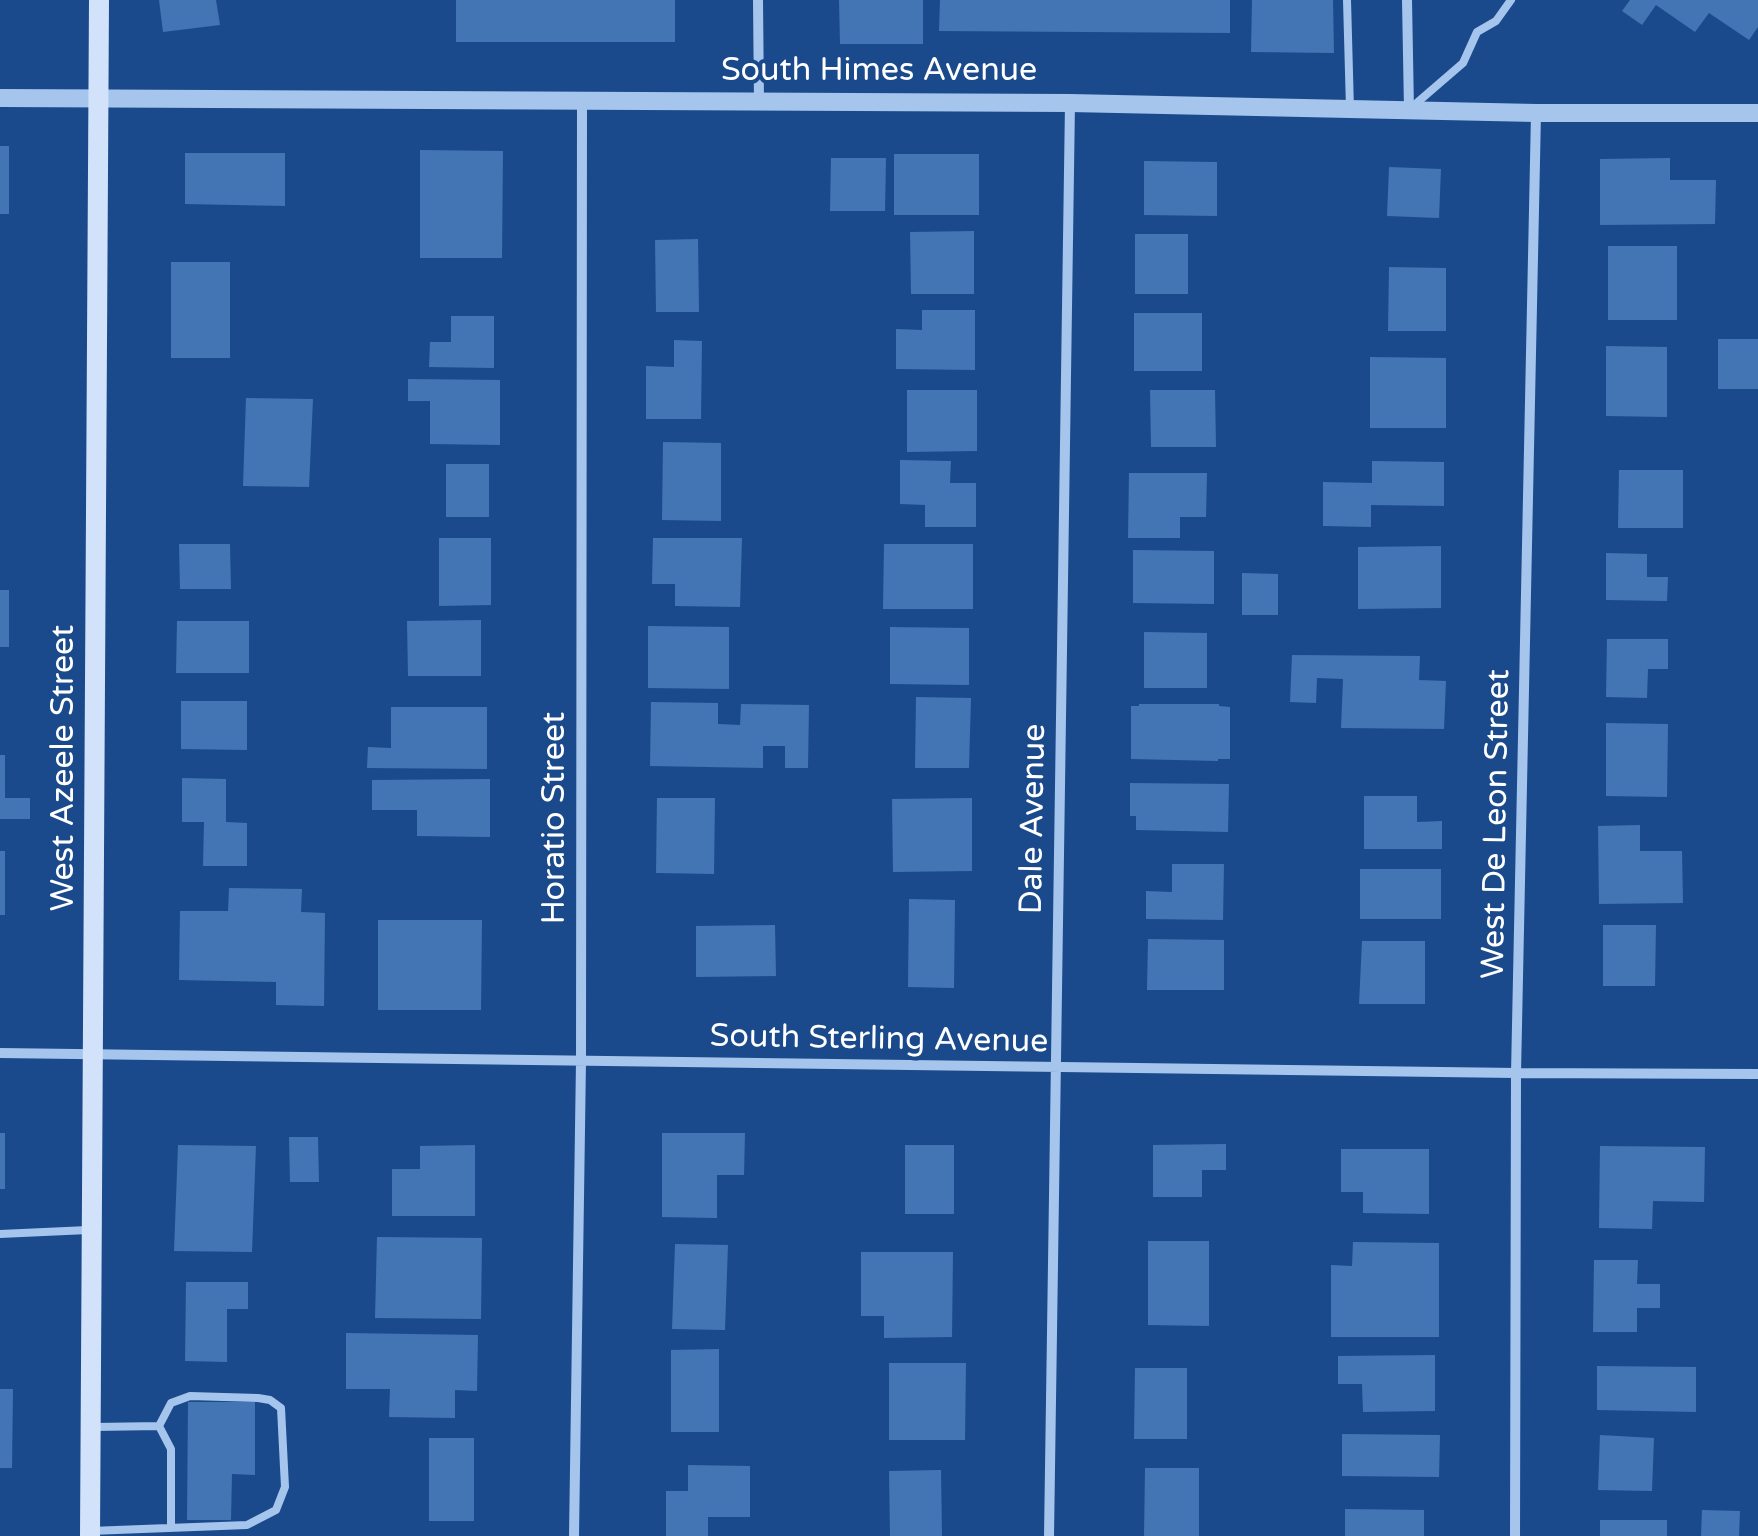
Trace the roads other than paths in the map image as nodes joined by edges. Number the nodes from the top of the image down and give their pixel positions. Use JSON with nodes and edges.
{"nodes":[{"id":1,"x":99,"y":0,"type":"edge"},
{"id":2,"x":758,"y":0,"type":"edge"},
{"id":3,"x":1347,"y":0,"type":"edge"},
{"id":4,"x":1407,"y":0,"type":"edge"},
{"id":5,"x":1512,"y":0,"type":"edge"},
{"id":6,"x":0,"y":98,"type":"edge"},
{"id":7,"x":98,"y":98,"type":"junction"},
{"id":8,"x":582,"y":100,"type":"junction"},
{"id":9,"x":759,"y":102,"type":"junction"},
{"id":10,"x":1070,"y":103,"type":"junction"},
{"id":11,"x":1350,"y":109,"type":"junction"},
{"id":12,"x":1409,"y":110,"type":"junction"},
{"id":13,"x":1758,"y":113,"type":"edge"},
{"id":14,"x":1536,"y":114,"type":"junction"},
{"id":15,"x":0,"y":1053,"type":"edge"},
{"id":16,"x":94,"y":1054,"type":"junction"},
{"id":17,"x":582,"y":1061,"type":"junction"},
{"id":18,"x":1056,"y":1067,"type":"junction"},
{"id":19,"x":1516,"y":1073,"type":"junction"},
{"id":20,"x":1758,"y":1074,"type":"edge"},
{"id":21,"x":92,"y":1230,"type":"junction"},
{"id":22,"x":0,"y":1234,"type":"edge"},
{"id":23,"x":159,"y":1426,"type":"junction"},
{"id":24,"x":92,"y":1427,"type":"junction"},
{"id":25,"x":171,"y":1528,"type":"junction"},
{"id":26,"x":90,"y":1534,"type":"edge"},
{"id":27,"x":574,"y":1536,"type":"edge"},
{"id":28,"x":1049,"y":1536,"type":"edge"},
{"id":29,"x":1515,"y":1536,"type":"edge"}],
"edges":[{"from":1,"to":7,"type":"main road","name":"West Azeele Street"},
{"from":2,"to":9,"type":"street"},
{"from":3,"to":11,"type":"lane"},
{"from":4,"to":12,"type":"street"},
{"from":5,"to":12,"type":"lane"},
{"from":6,"to":7,"type":"street","name":"South Himes Avenue"},
{"from":7,"to":8,"type":"street","name":"South Himes Avenue"},
{"from":7,"to":16,"type":"main road","name":"West Azeele Street"},
{"from":8,"to":9,"type":"street","name":"South Himes Avenue"},
{"from":8,"to":17,"type":"street","name":"Horatio Street"},
{"from":9,"to":10,"type":"street","name":"South Himes Avenue"},
{"from":10,"to":11,"type":"street","name":"South Himes Avenue"},
{"from":10,"to":18,"type":"street","name":"Dale Avenue"},
{"from":11,"to":12,"type":"street","name":"South Himes Avenue"},
{"from":12,"to":14,"type":"street","name":"South Himes Avenue"},
{"from":13,"to":14,"type":"street","name":"South Himes Avenue"},
{"from":14,"to":19,"type":"street","name":"West De Leon Street"},
{"from":15,"to":16,"type":"street","name":"South Sterling Avenue"},
{"from":16,"to":17,"type":"street","name":"South Sterling Avenue"},
{"from":16,"to":21,"type":"main road","name":"West Azeele Street"},
{"from":17,"to":18,"type":"street","name":"South Sterling Avenue"},
{"from":17,"to":27,"type":"street","name":"Horatio Street"},
{"from":18,"to":19,"type":"street","name":"South Sterling Avenue"},
{"from":18,"to":28,"type":"street","name":"Dale Avenue"},
{"from":19,"to":20,"type":"street","name":"South Sterling Avenue"},
{"from":19,"to":29,"type":"street","name":"West De Leon Street"},
{"from":21,"to":22,"type":"lane"},
{"from":21,"to":24,"type":"main road","name":"West Azeele Street"},
{"from":23,"to":24,"type":"lane"},
{"from":23,"to":25,"type":"lane"},
{"from":23,"to":25,"type":"lane"},
{"from":24,"to":26,"type":"main road","name":"West Azeele Street"},
{"from":25,"to":26,"type":"lane"}]}
